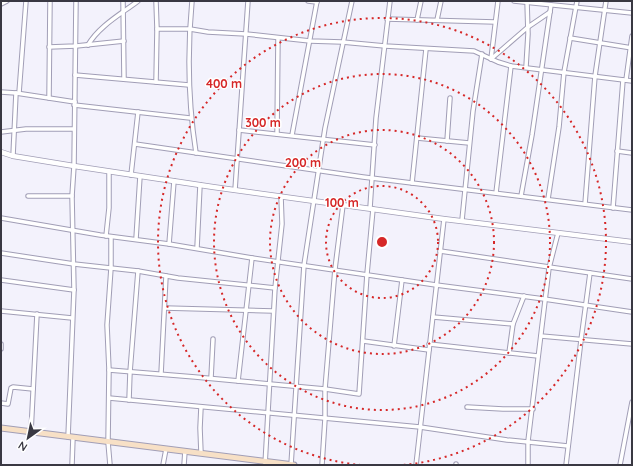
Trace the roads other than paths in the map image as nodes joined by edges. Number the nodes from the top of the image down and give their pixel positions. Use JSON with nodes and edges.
{"nodes":[{"id":1,"x":7,"y":1,"type":"edge"},
{"id":2,"x":26,"y":1,"type":"edge"},
{"id":3,"x":50,"y":1,"type":"edge"},
{"id":4,"x":76,"y":1,"type":"edge"},
{"id":5,"x":123,"y":1,"type":"edge"},
{"id":6,"x":138,"y":1,"type":"edge"},
{"id":7,"x":156,"y":1,"type":"edge"},
{"id":8,"x":192,"y":1,"type":"edge"},
{"id":9,"x":248,"y":1,"type":"edge"},
{"id":10,"x":308,"y":1,"type":"edge"},
{"id":11,"x":352,"y":1,"type":"edge"},
{"id":12,"x":390,"y":1,"type":"edge"},
{"id":13,"x":421,"y":1,"type":"edge"},
{"id":14,"x":441,"y":1,"type":"edge"},
{"id":15,"x":498,"y":1,"type":"edge"},
{"id":16,"x":514,"y":1,"type":"edge"},
{"id":17,"x":557,"y":1,"type":"edge"},
{"id":18,"x":577,"y":1,"type":"edge"},
{"id":19,"x":606,"y":1,"type":"edge"},
{"id":20,"x":317,"y":2,"type":"edge"},
{"id":21,"x":527,"y":2,"type":"edge"},
{"id":22,"x":1,"y":4,"type":"edge"},
{"id":23,"x":552,"y":5,"type":"junction"},
{"id":24,"x":576,"y":7,"type":"junction"},
{"id":25,"x":604,"y":10,"type":"junction"},
{"id":26,"x":123,"y":12,"type":"junction"},
{"id":27,"x":550,"y":12,"type":"junction"},
{"id":28,"x":632,"y":12,"type":"edge"},
{"id":29,"x":387,"y":19,"type":"junction"},
{"id":30,"x":417,"y":20,"type":"junction"},
{"id":31,"x":437,"y":20,"type":"junction"},
{"id":32,"x":495,"y":22,"type":"junction"},
{"id":33,"x":528,"y":27,"type":"junction"},
{"id":34,"x":157,"y":29,"type":"junction"},
{"id":35,"x":190,"y":29,"type":"junction"},
{"id":36,"x":246,"y":34,"type":"junction"},
{"id":37,"x":632,"y":36,"type":"edge"},
{"id":38,"x":278,"y":38,"type":"junction"},
{"id":39,"x":570,"y":38,"type":"junction"},
{"id":40,"x":124,"y":41,"type":"junction"},
{"id":41,"x":310,"y":41,"type":"junction"},
{"id":42,"x":342,"y":42,"type":"junction"},
{"id":43,"x":600,"y":43,"type":"junction"},
{"id":44,"x":88,"y":45,"type":"junction"},
{"id":45,"x":76,"y":46,"type":"junction"},
{"id":46,"x":385,"y":46,"type":"junction"},
{"id":47,"x":49,"y":47,"type":"junction"},
{"id":48,"x":426,"y":48,"type":"junction"},
{"id":49,"x":631,"y":48,"type":"edge"},
{"id":50,"x":482,"y":54,"type":"junction"},
{"id":51,"x":491,"y":59,"type":"junction"},
{"id":52,"x":511,"y":66,"type":"junction"},
{"id":53,"x":526,"y":67,"type":"junction"},
{"id":54,"x":541,"y":69,"type":"junction"},
{"id":55,"x":564,"y":72,"type":"junction"},
{"id":56,"x":75,"y":74,"type":"junction"},
{"id":57,"x":595,"y":76,"type":"junction"},
{"id":58,"x":124,"y":79,"type":"junction"},
{"id":59,"x":624,"y":80,"type":"junction"},
{"id":60,"x":632,"y":81,"type":"edge"},
{"id":61,"x":156,"y":82,"type":"junction"},
{"id":62,"x":189,"y":85,"type":"junction"},
{"id":63,"x":1,"y":92,"type":"edge"},
{"id":64,"x":18,"y":93,"type":"junction"},
{"id":65,"x":49,"y":98,"type":"junction"},
{"id":66,"x":450,"y":98,"type":"dead end"},
{"id":67,"x":74,"y":103,"type":"junction"},
{"id":68,"x":138,"y":112,"type":"junction"},
{"id":69,"x":190,"y":118,"type":"junction"},
{"id":70,"x":74,"y":129,"type":"junction"},
{"id":71,"x":14,"y":130,"type":"junction"},
{"id":72,"x":239,"y":130,"type":"junction"},
{"id":73,"x":1,"y":132,"type":"edge"},
{"id":74,"x":277,"y":134,"type":"junction"},
{"id":75,"x":292,"y":135,"type":"junction"},
{"id":76,"x":323,"y":138,"type":"junction"},
{"id":77,"x":417,"y":138,"type":"junction"},
{"id":78,"x":447,"y":141,"type":"junction"},
{"id":79,"x":469,"y":143,"type":"junction"},
{"id":80,"x":136,"y":144,"type":"junction"},
{"id":81,"x":375,"y":145,"type":"junction"},
{"id":82,"x":617,"y":151,"type":"junction"},
{"id":83,"x":1,"y":152,"type":"edge"},
{"id":84,"x":196,"y":153,"type":"junction"},
{"id":85,"x":632,"y":153,"type":"edge"},
{"id":86,"x":13,"y":156,"type":"junction"},
{"id":87,"x":238,"y":160,"type":"junction"},
{"id":88,"x":74,"y":166,"type":"junction"},
{"id":89,"x":318,"y":171,"type":"junction"},
{"id":90,"x":109,"y":172,"type":"junction"},
{"id":91,"x":131,"y":175,"type":"junction"},
{"id":92,"x":140,"y":176,"type":"junction"},
{"id":93,"x":373,"y":178,"type":"junction"},
{"id":94,"x":174,"y":181,"type":"junction"},
{"id":95,"x":412,"y":183,"type":"junction"},
{"id":96,"x":200,"y":185,"type":"junction"},
{"id":97,"x":465,"y":189,"type":"junction"},
{"id":98,"x":235,"y":190,"type":"junction"},
{"id":99,"x":496,"y":193,"type":"junction"},
{"id":100,"x":28,"y":196,"type":"dead end"},
{"id":101,"x":72,"y":196,"type":"junction"},
{"id":102,"x":281,"y":196,"type":"junction"},
{"id":103,"x":521,"y":196,"type":"junction"},
{"id":104,"x":548,"y":200,"type":"junction"},
{"id":105,"x":313,"y":201,"type":"junction"},
{"id":106,"x":585,"y":204,"type":"junction"},
{"id":107,"x":344,"y":205,"type":"junction"},
{"id":108,"x":613,"y":208,"type":"junction"},
{"id":109,"x":372,"y":209,"type":"junction"},
{"id":110,"x":632,"y":210,"type":"edge"},
{"id":111,"x":1,"y":218,"type":"edge"},
{"id":112,"x":444,"y":218,"type":"junction"},
{"id":113,"x":462,"y":220,"type":"junction"},
{"id":114,"x":73,"y":230,"type":"junction"},
{"id":115,"x":558,"y":232,"type":"junction"},
{"id":116,"x":106,"y":236,"type":"junction"},
{"id":117,"x":111,"y":237,"type":"junction"},
{"id":118,"x":136,"y":239,"type":"junction"},
{"id":119,"x":632,"y":242,"type":"edge"},
{"id":120,"x":169,"y":244,"type":"junction"},
{"id":121,"x":197,"y":248,"type":"junction"},
{"id":122,"x":440,"y":252,"type":"junction"},
{"id":123,"x":1,"y":253,"type":"edge"},
{"id":124,"x":252,"y":258,"type":"junction"},
{"id":125,"x":277,"y":261,"type":"junction"},
{"id":126,"x":74,"y":264,"type":"junction"},
{"id":127,"x":304,"y":265,"type":"junction"},
{"id":128,"x":111,"y":268,"type":"junction"},
{"id":129,"x":549,"y":268,"type":"junction"},
{"id":130,"x":335,"y":270,"type":"junction"},
{"id":131,"x":138,"y":271,"type":"junction"},
{"id":132,"x":590,"y":273,"type":"junction"},
{"id":133,"x":367,"y":274,"type":"junction"},
{"id":134,"x":166,"y":276,"type":"junction"},
{"id":135,"x":632,"y":279,"type":"edge"},
{"id":136,"x":1,"y":280,"type":"edge"},
{"id":137,"x":402,"y":280,"type":"junction"},
{"id":138,"x":248,"y":285,"type":"junction"},
{"id":139,"x":436,"y":285,"type":"junction"},
{"id":140,"x":275,"y":288,"type":"junction"},
{"id":141,"x":74,"y":290,"type":"junction"},
{"id":142,"x":524,"y":296,"type":"junction"},
{"id":143,"x":544,"y":299,"type":"junction"},
{"id":144,"x":586,"y":305,"type":"junction"},
{"id":145,"x":165,"y":308,"type":"junction"},
{"id":146,"x":246,"y":310,"type":"junction"},
{"id":147,"x":1,"y":311,"type":"edge"},
{"id":148,"x":273,"y":311,"type":"junction"},
{"id":149,"x":632,"y":312,"type":"edge"},
{"id":150,"x":37,"y":314,"type":"junction"},
{"id":151,"x":433,"y":317,"type":"junction"},
{"id":152,"x":72,"y":318,"type":"junction"},
{"id":153,"x":513,"y":324,"type":"junction"},
{"id":154,"x":541,"y":336,"type":"junction"},
{"id":155,"x":213,"y":339,"type":"dead end"},
{"id":156,"x":581,"y":340,"type":"junction"},
{"id":157,"x":363,"y":341,"type":"junction"},
{"id":158,"x":1,"y":344,"type":"edge"},
{"id":159,"x":429,"y":344,"type":"junction"},
{"id":160,"x":632,"y":344,"type":"edge"},
{"id":161,"x":394,"y":346,"type":"junction"},
{"id":162,"x":1,"y":349,"type":"edge"},
{"id":163,"x":429,"y":350,"type":"junction"},
{"id":164,"x":509,"y":353,"type":"junction"},
{"id":165,"x":538,"y":356,"type":"junction"},
{"id":166,"x":109,"y":370,"type":"junction"},
{"id":167,"x":130,"y":372,"type":"junction"},
{"id":168,"x":161,"y":374,"type":"junction"},
{"id":169,"x":211,"y":378,"type":"junction"},
{"id":170,"x":238,"y":381,"type":"junction"},
{"id":171,"x":269,"y":385,"type":"junction"},
{"id":172,"x":296,"y":387,"type":"junction"},
{"id":173,"x":33,"y":389,"type":"junction"},
{"id":174,"x":325,"y":389,"type":"junction"},
{"id":175,"x":109,"y":398,"type":"junction"},
{"id":176,"x":129,"y":400,"type":"junction"},
{"id":177,"x":632,"y":402,"type":"edge"},
{"id":178,"x":1,"y":403,"type":"edge"},
{"id":179,"x":201,"y":407,"type":"junction"},
{"id":180,"x":467,"y":407,"type":"dead end"},
{"id":181,"x":532,"y":409,"type":"junction"},
{"id":182,"x":268,"y":413,"type":"junction"},
{"id":183,"x":294,"y":415,"type":"junction"},
{"id":184,"x":326,"y":418,"type":"junction"},
{"id":185,"x":420,"y":427,"type":"junction"},
{"id":186,"x":1,"y":428,"type":"edge"},
{"id":187,"x":31,"y":432,"type":"junction"},
{"id":188,"x":71,"y":437,"type":"junction"},
{"id":189,"x":528,"y":441,"type":"junction"},
{"id":190,"x":108,"y":442,"type":"junction"},
{"id":191,"x":568,"y":446,"type":"junction"},
{"id":192,"x":166,"y":449,"type":"junction"},
{"id":193,"x":185,"y":451,"type":"junction"},
{"id":194,"x":201,"y":453,"type":"junction"},
{"id":195,"x":265,"y":463,"type":"edge"},
{"id":196,"x":72,"y":465,"type":"edge"},
{"id":197,"x":110,"y":465,"type":"edge"},
{"id":198,"x":163,"y":465,"type":"edge"},
{"id":199,"x":184,"y":465,"type":"edge"},
{"id":200,"x":290,"y":465,"type":"edge"},
{"id":201,"x":294,"y":465,"type":"edge"},
{"id":202,"x":322,"y":465,"type":"edge"},
{"id":203,"x":416,"y":465,"type":"edge"},
{"id":204,"x":528,"y":465,"type":"edge"},
{"id":205,"x":566,"y":465,"type":"edge"},
{"id":206,"x":620,"y":465,"type":"edge"}],
"edges":[{"from":1,"to":22,"type":"street"},
{"from":2,"to":64,"type":"street"},
{"from":3,"to":47,"type":"street"},
{"from":4,"to":45,"type":"street"},
{"from":5,"to":26,"type":"street"},
{"from":6,"to":26,"type":"street"},
{"from":7,"to":34,"type":"street"},
{"from":8,"to":35,"type":"street"},
{"from":9,"to":36,"type":"street"},
{"from":10,"to":20,"type":"street"},
{"from":11,"to":42,"type":"street"},
{"from":12,"to":29,"type":"street"},
{"from":13,"to":30,"type":"street"},
{"from":14,"to":31,"type":"street"},
{"from":15,"to":32,"type":"street"},
{"from":16,"to":21,"type":"street"},
{"from":17,"to":23,"type":"street"},
{"from":18,"to":24,"type":"street"},
{"from":19,"to":25,"type":"street"},
{"from":20,"to":41,"type":"street"},
{"from":21,"to":23,"type":"street"},
{"from":21,"to":33,"type":"street"},
{"from":23,"to":24,"type":"street"},
{"from":23,"to":27,"type":"street"},
{"from":24,"to":25,"type":"street"},
{"from":24,"to":39,"type":"street"},
{"from":25,"to":28,"type":"street"},
{"from":25,"to":43,"type":"street"},
{"from":26,"to":40,"type":"street"},
{"from":26,"to":44,"type":"street"},
{"from":27,"to":33,"type":"street"},
{"from":27,"to":54,"type":"street"},
{"from":29,"to":30,"type":"street"},
{"from":29,"to":46,"type":"street"},
{"from":30,"to":31,"type":"street"},
{"from":31,"to":32,"type":"street"},
{"from":32,"to":51,"type":"street"},
{"from":33,"to":51,"type":"street"},
{"from":33,"to":53,"type":"street"},
{"from":34,"to":35,"type":"street"},
{"from":34,"to":61,"type":"street"},
{"from":35,"to":36,"type":"street"},
{"from":35,"to":62,"type":"street"},
{"from":36,"to":38,"type":"street"},
{"from":36,"to":72,"type":"street"},
{"from":37,"to":49,"type":"street"},
{"from":38,"to":41,"type":"street"},
{"from":38,"to":74,"type":"street"},
{"from":39,"to":43,"type":"street"},
{"from":39,"to":55,"type":"street"},
{"from":40,"to":44,"type":"street"},
{"from":40,"to":58,"type":"street"},
{"from":41,"to":42,"type":"street"},
{"from":41,"to":75,"type":"street"},
{"from":42,"to":46,"type":"street"},
{"from":42,"to":76,"type":"street"},
{"from":43,"to":49,"type":"street"},
{"from":43,"to":57,"type":"street"},
{"from":44,"to":45,"type":"street"},
{"from":45,"to":47,"type":"street"},
{"from":45,"to":56,"type":"street"},
{"from":46,"to":48,"type":"street"},
{"from":46,"to":81,"type":"street"},
{"from":47,"to":65,"type":"street"},
{"from":48,"to":50,"type":"street"},
{"from":48,"to":77,"type":"street"},
{"from":49,"to":59,"type":"street"},
{"from":50,"to":51,"type":"street"},
{"from":50,"to":79,"type":"street"},
{"from":51,"to":52,"type":"street"},
{"from":52,"to":53,"type":"street"},
{"from":52,"to":99,"type":"street"},
{"from":53,"to":54,"type":"street"},
{"from":54,"to":55,"type":"street"},
{"from":54,"to":103,"type":"street"},
{"from":55,"to":57,"type":"street"},
{"from":55,"to":104,"type":"street"},
{"from":56,"to":58,"type":"street"},
{"from":56,"to":67,"type":"street"},
{"from":57,"to":59,"type":"street"},
{"from":57,"to":106,"type":"street"},
{"from":58,"to":61,"type":"street"},
{"from":59,"to":60,"type":"street"},
{"from":59,"to":82,"type":"street"},
{"from":61,"to":62,"type":"street"},
{"from":62,"to":69,"type":"street"},
{"from":63,"to":64,"type":"street"},
{"from":64,"to":65,"type":"street"},
{"from":64,"to":71,"type":"street"},
{"from":65,"to":67,"type":"street"},
{"from":66,"to":78,"type":"street"},
{"from":67,"to":68,"type":"street"},
{"from":67,"to":70,"type":"street"},
{"from":68,"to":69,"type":"street"},
{"from":68,"to":80,"type":"street"},
{"from":69,"to":84,"type":"street"},
{"from":70,"to":71,"type":"street"},
{"from":70,"to":88,"type":"street"},
{"from":71,"to":73,"type":"street"},
{"from":71,"to":86,"type":"street"},
{"from":72,"to":74,"type":"street"},
{"from":72,"to":87,"type":"street"},
{"from":74,"to":75,"type":"street"},
{"from":75,"to":76,"type":"street"},
{"from":76,"to":81,"type":"street"},
{"from":76,"to":89,"type":"street"},
{"from":77,"to":78,"type":"street"},
{"from":77,"to":95,"type":"street"},
{"from":78,"to":79,"type":"street"},
{"from":79,"to":97,"type":"street"},
{"from":80,"to":84,"type":"street"},
{"from":80,"to":91,"type":"street"},
{"from":81,"to":93,"type":"street"},
{"from":82,"to":85,"type":"street"},
{"from":82,"to":108,"type":"street"},
{"from":83,"to":86,"type":"street"},
{"from":84,"to":87,"type":"street"},
{"from":86,"to":88,"type":"street"},
{"from":87,"to":89,"type":"street"},
{"from":87,"to":98,"type":"street"},
{"from":88,"to":90,"type":"street"},
{"from":88,"to":101,"type":"street"},
{"from":89,"to":93,"type":"street"},
{"from":89,"to":105,"type":"street"},
{"from":90,"to":91,"type":"street"},
{"from":90,"to":116,"type":"street"},
{"from":91,"to":92,"type":"street"},
{"from":92,"to":94,"type":"street"},
{"from":92,"to":118,"type":"street"},
{"from":93,"to":95,"type":"street"},
{"from":93,"to":109,"type":"street"},
{"from":94,"to":96,"type":"street"},
{"from":94,"to":120,"type":"street"},
{"from":95,"to":97,"type":"street"},
{"from":96,"to":98,"type":"street"},
{"from":96,"to":121,"type":"street"},
{"from":97,"to":99,"type":"street"},
{"from":97,"to":113,"type":"street"},
{"from":98,"to":102,"type":"street"},
{"from":99,"to":103,"type":"street"},
{"from":100,"to":101,"type":"street"},
{"from":101,"to":114,"type":"street"},
{"from":102,"to":105,"type":"street"},
{"from":102,"to":125,"type":"street"},
{"from":103,"to":104,"type":"street"},
{"from":104,"to":106,"type":"street"},
{"from":105,"to":107,"type":"street"},
{"from":105,"to":127,"type":"street"},
{"from":106,"to":108,"type":"street"},
{"from":107,"to":109,"type":"street"},
{"from":107,"to":130,"type":"street"},
{"from":108,"to":110,"type":"street"},
{"from":109,"to":112,"type":"street"},
{"from":109,"to":133,"type":"street"},
{"from":111,"to":114,"type":"street"},
{"from":112,"to":113,"type":"street"},
{"from":112,"to":122,"type":"street"},
{"from":113,"to":115,"type":"street"},
{"from":114,"to":116,"type":"street"},
{"from":114,"to":126,"type":"street"},
{"from":115,"to":119,"type":"street"},
{"from":115,"to":129,"type":"street"},
{"from":116,"to":117,"type":"street"},
{"from":117,"to":118,"type":"street"},
{"from":117,"to":128,"type":"street"},
{"from":118,"to":120,"type":"street"},
{"from":120,"to":121,"type":"street"},
{"from":121,"to":124,"type":"street"},
{"from":122,"to":129,"type":"street"},
{"from":122,"to":139,"type":"street"},
{"from":123,"to":126,"type":"street"},
{"from":124,"to":125,"type":"street"},
{"from":124,"to":138,"type":"street"},
{"from":125,"to":127,"type":"street"},
{"from":125,"to":140,"type":"street"},
{"from":126,"to":128,"type":"street"},
{"from":126,"to":141,"type":"street"},
{"from":127,"to":130,"type":"street"},
{"from":127,"to":172,"type":"street"},
{"from":128,"to":131,"type":"street"},
{"from":128,"to":166,"type":"street"},
{"from":129,"to":132,"type":"street"},
{"from":129,"to":143,"type":"street"},
{"from":130,"to":133,"type":"street"},
{"from":130,"to":174,"type":"street"},
{"from":131,"to":134,"type":"street"},
{"from":131,"to":167,"type":"street"},
{"from":132,"to":135,"type":"street"},
{"from":132,"to":144,"type":"street"},
{"from":133,"to":137,"type":"street"},
{"from":133,"to":157,"type":"street"},
{"from":134,"to":138,"type":"street"},
{"from":134,"to":145,"type":"street"},
{"from":136,"to":141,"type":"street"},
{"from":137,"to":139,"type":"street"},
{"from":137,"to":161,"type":"street"},
{"from":138,"to":140,"type":"street"},
{"from":138,"to":146,"type":"street"},
{"from":139,"to":142,"type":"street"},
{"from":139,"to":151,"type":"street"},
{"from":140,"to":148,"type":"street"},
{"from":141,"to":152,"type":"street"},
{"from":142,"to":143,"type":"street"},
{"from":142,"to":153,"type":"street"},
{"from":143,"to":144,"type":"street"},
{"from":143,"to":154,"type":"street"},
{"from":144,"to":149,"type":"street"},
{"from":144,"to":156,"type":"street"},
{"from":145,"to":146,"type":"street"},
{"from":145,"to":168,"type":"street"},
{"from":146,"to":148,"type":"street"},
{"from":146,"to":170,"type":"street"},
{"from":147,"to":150,"type":"street"},
{"from":148,"to":171,"type":"street"},
{"from":150,"to":152,"type":"street"},
{"from":150,"to":173,"type":"street"},
{"from":151,"to":153,"type":"street"},
{"from":151,"to":159,"type":"street"},
{"from":152,"to":188,"type":"street"},
{"from":153,"to":164,"type":"street"},
{"from":154,"to":156,"type":"street"},
{"from":154,"to":165,"type":"street"},
{"from":155,"to":169,"type":"street"},
{"from":156,"to":160,"type":"street"},
{"from":156,"to":191,"type":"street"},
{"from":157,"to":161,"type":"street"},
{"from":157,"to":174,"type":"street"},
{"from":158,"to":162,"type":"street"},
{"from":159,"to":163,"type":"street"},
{"from":159,"to":164,"type":"street"},
{"from":161,"to":163,"type":"street"},
{"from":163,"to":185,"type":"street"},
{"from":164,"to":165,"type":"street"},
{"from":165,"to":181,"type":"street"},
{"from":166,"to":167,"type":"street"},
{"from":166,"to":175,"type":"street"},
{"from":167,"to":168,"type":"street"},
{"from":167,"to":176,"type":"street"},
{"from":168,"to":169,"type":"street"},
{"from":169,"to":170,"type":"street"},
{"from":170,"to":171,"type":"street"},
{"from":171,"to":172,"type":"street"},
{"from":171,"to":182,"type":"street"},
{"from":172,"to":174,"type":"street"},
{"from":172,"to":183,"type":"street"},
{"from":173,"to":178,"type":"street"},
{"from":173,"to":187,"type":"street"},
{"from":174,"to":184,"type":"street"},
{"from":175,"to":176,"type":"street"},
{"from":175,"to":190,"type":"street"},
{"from":176,"to":179,"type":"street"},
{"from":177,"to":206,"type":"street"},
{"from":179,"to":182,"type":"street"},
{"from":179,"to":194,"type":"street"},
{"from":180,"to":181,"type":"street"},
{"from":181,"to":189,"type":"street"},
{"from":182,"to":183,"type":"street"},
{"from":182,"to":195,"type":"street"},
{"from":183,"to":184,"type":"street"},
{"from":183,"to":200,"type":"street"},
{"from":184,"to":185,"type":"street"},
{"from":184,"to":202,"type":"street"},
{"from":185,"to":189,"type":"street"},
{"from":185,"to":203,"type":"street"},
{"from":186,"to":187,"type":"main road"},
{"from":187,"to":188,"type":"main road"},
{"from":188,"to":190,"type":"main road"},
{"from":188,"to":196,"type":"street"},
{"from":189,"to":191,"type":"street"},
{"from":189,"to":204,"type":"street"},
{"from":190,"to":192,"type":"main road"},
{"from":190,"to":197,"type":"street"},
{"from":191,"to":205,"type":"street"},
{"from":192,"to":193,"type":"main road"},
{"from":192,"to":198,"type":"street"},
{"from":193,"to":194,"type":"main road"},
{"from":193,"to":199,"type":"street"},
{"from":194,"to":195,"type":"main road"},
{"from":195,"to":200,"type":"main road"},
{"from":200,"to":201,"type":"main road"}]}
